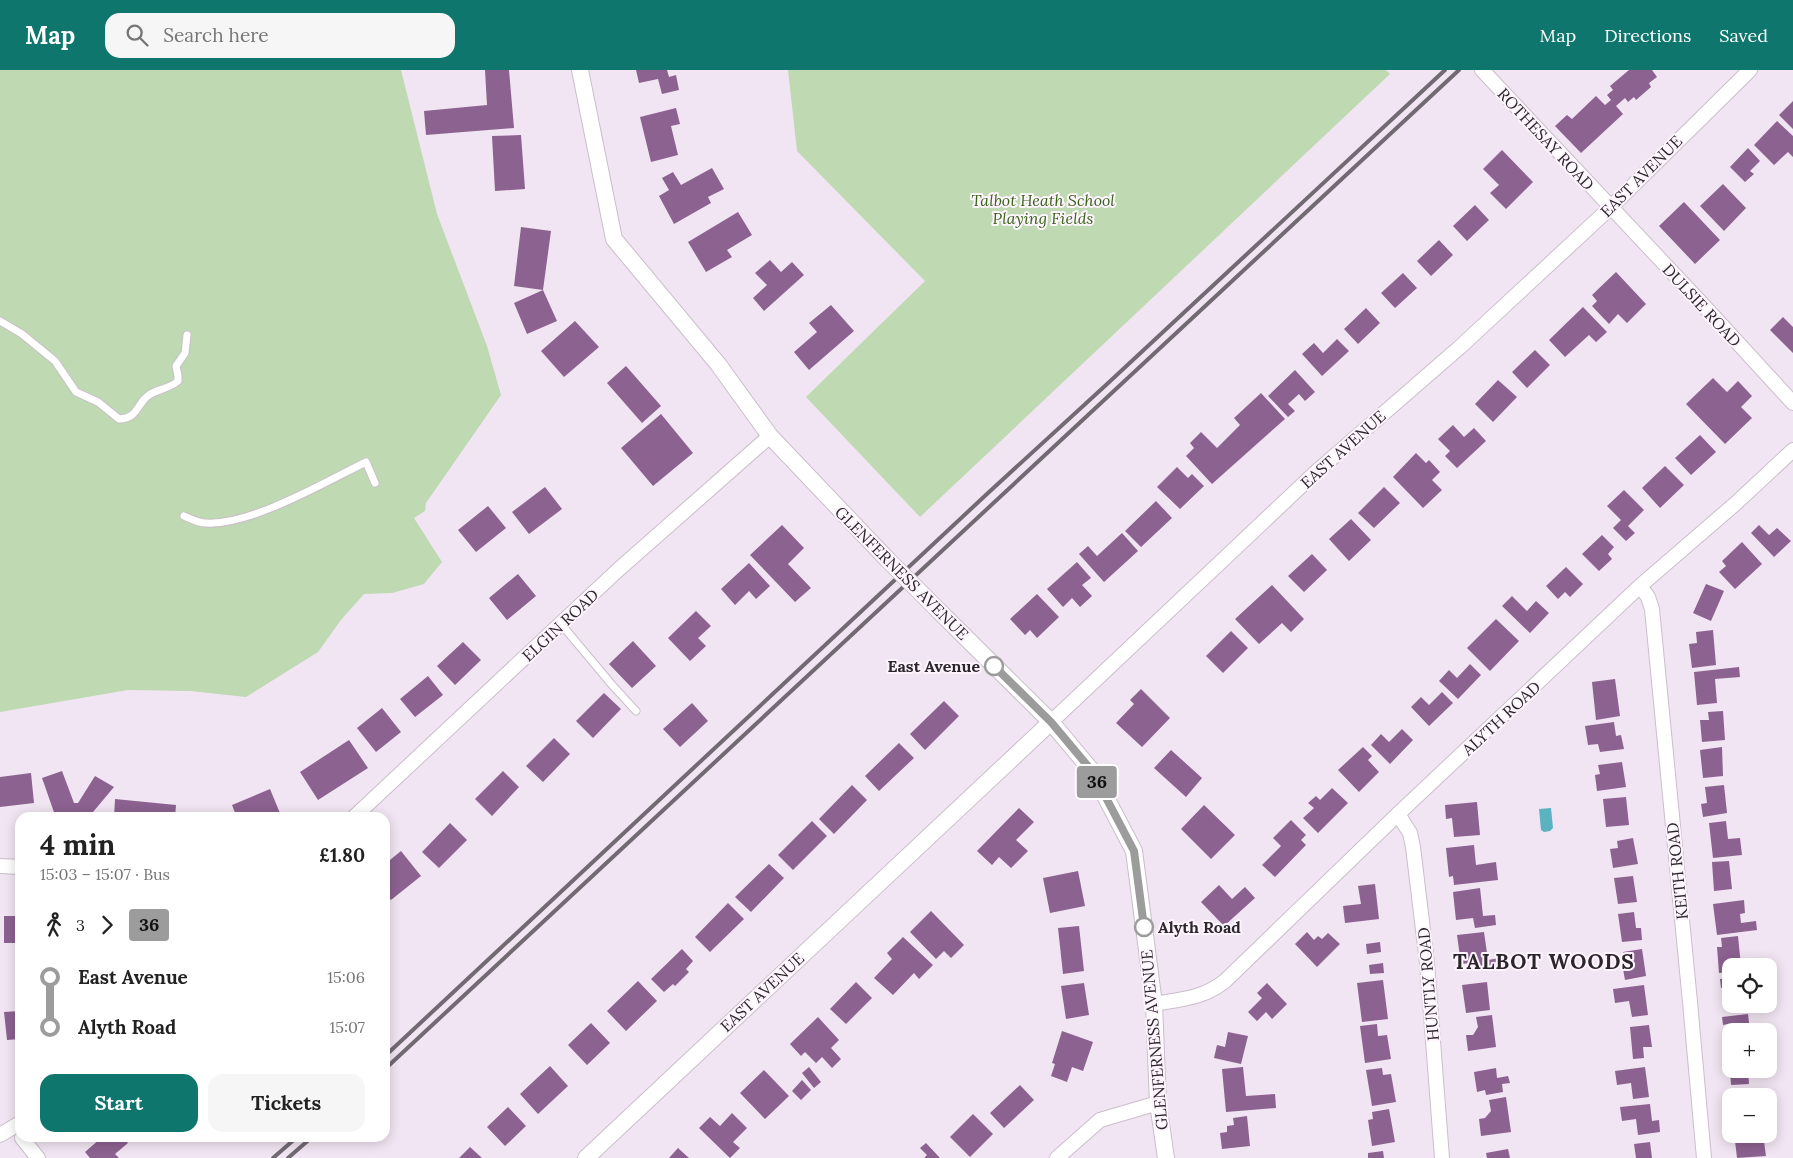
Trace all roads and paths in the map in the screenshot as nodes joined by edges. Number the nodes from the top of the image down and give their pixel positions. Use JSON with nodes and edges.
{"nodes":[{"id":1,"x":580,"y":70,"type":"edge"},
{"id":2,"x":1482,"y":70,"type":"edge"},
{"id":3,"x":1750,"y":70,"type":"edge"},
{"id":4,"x":1610,"y":208,"type":"junction"},
{"id":5,"x":0,"y":321,"type":"edge"},
{"id":6,"x":187,"y":335,"type":"dead end"},
{"id":7,"x":1793,"y":403,"type":"edge"},
{"id":8,"x":770,"y":436,"type":"junction"},
{"id":9,"x":1793,"y":450,"type":"edge"},
{"id":10,"x":375,"y":483,"type":"dead end"},
{"id":11,"x":184,"y":516,"type":"dead end"},
{"id":12,"x":1640,"y":586,"type":"junction"},
{"id":13,"x":561,"y":624,"type":"junction"},
{"id":14,"x":636,"y":711,"type":"dead end"},
{"id":15,"x":1051,"y":722,"type":"junction"},
{"id":16,"x":359,"y":812,"type":"edge"},
{"id":17,"x":1398,"y":814,"type":"junction"},
{"id":18,"x":0,"y":866,"type":"edge"},
{"id":19,"x":15,"y":867,"type":"edge"},
{"id":20,"x":1154,"y":1004,"type":"junction"},
{"id":21,"x":1158,"y":1103,"type":"junction"},
{"id":22,"x":15,"y":1131,"type":"edge"},
{"id":23,"x":0,"y":1135,"type":"edge"},
{"id":24,"x":27,"y":1142,"type":"edge"},
{"id":25,"x":38,"y":1158,"type":"edge"},
{"id":26,"x":586,"y":1158,"type":"edge"},
{"id":27,"x":1057,"y":1158,"type":"edge"},
{"id":28,"x":1166,"y":1158,"type":"edge"},
{"id":29,"x":1442,"y":1158,"type":"edge"},
{"id":30,"x":1704,"y":1158,"type":"edge"}],
"edges":[{"from":1,"to":8,"type":"street","name":"GLENFERNESS AVENUE"},
{"from":2,"to":4,"type":"street","name":"ROTHESAY ROAD"},
{"from":3,"to":4,"type":"street","name":"EAST AVENUE"},
{"from":4,"to":7,"type":"street","name":"DULSIE ROAD"},
{"from":4,"to":15,"type":"street","name":"EAST AVENUE"},
{"from":5,"to":6,"type":"lane"},
{"from":8,"to":13,"type":"street","name":"ELGIN ROAD"},
{"from":8,"to":15,"type":"street","name":"GLENFERNESS AVENUE","bridge":true},
{"from":9,"to":12,"type":"street","name":"ALYTH ROAD"},
{"from":10,"to":11,"type":"lane"},
{"from":12,"to":17,"type":"street","name":"ALYTH ROAD"},
{"from":12,"to":30,"type":"street","name":"KEITH ROAD"},
{"from":13,"to":14,"type":"lane"},
{"from":13,"to":16,"type":"street","name":"ELGIN ROAD"},
{"from":15,"to":20,"type":"street","name":"GLENFERNESS AVENUE"},
{"from":15,"to":26,"type":"street","name":"EAST AVENUE"},
{"from":17,"to":20,"type":"street","name":"ALYTH ROAD"},
{"from":17,"to":29,"type":"street","name":"HUNTLY ROAD"},
{"from":18,"to":19,"type":"street"},
{"from":20,"to":21,"type":"street","name":"GLENFERNESS AVENUE"},
{"from":21,"to":27,"type":"street"},
{"from":21,"to":28,"type":"street","name":"GLENFERNESS AVENUE"},
{"from":22,"to":23,"type":"street"},
{"from":24,"to":25,"type":"street"}]}
